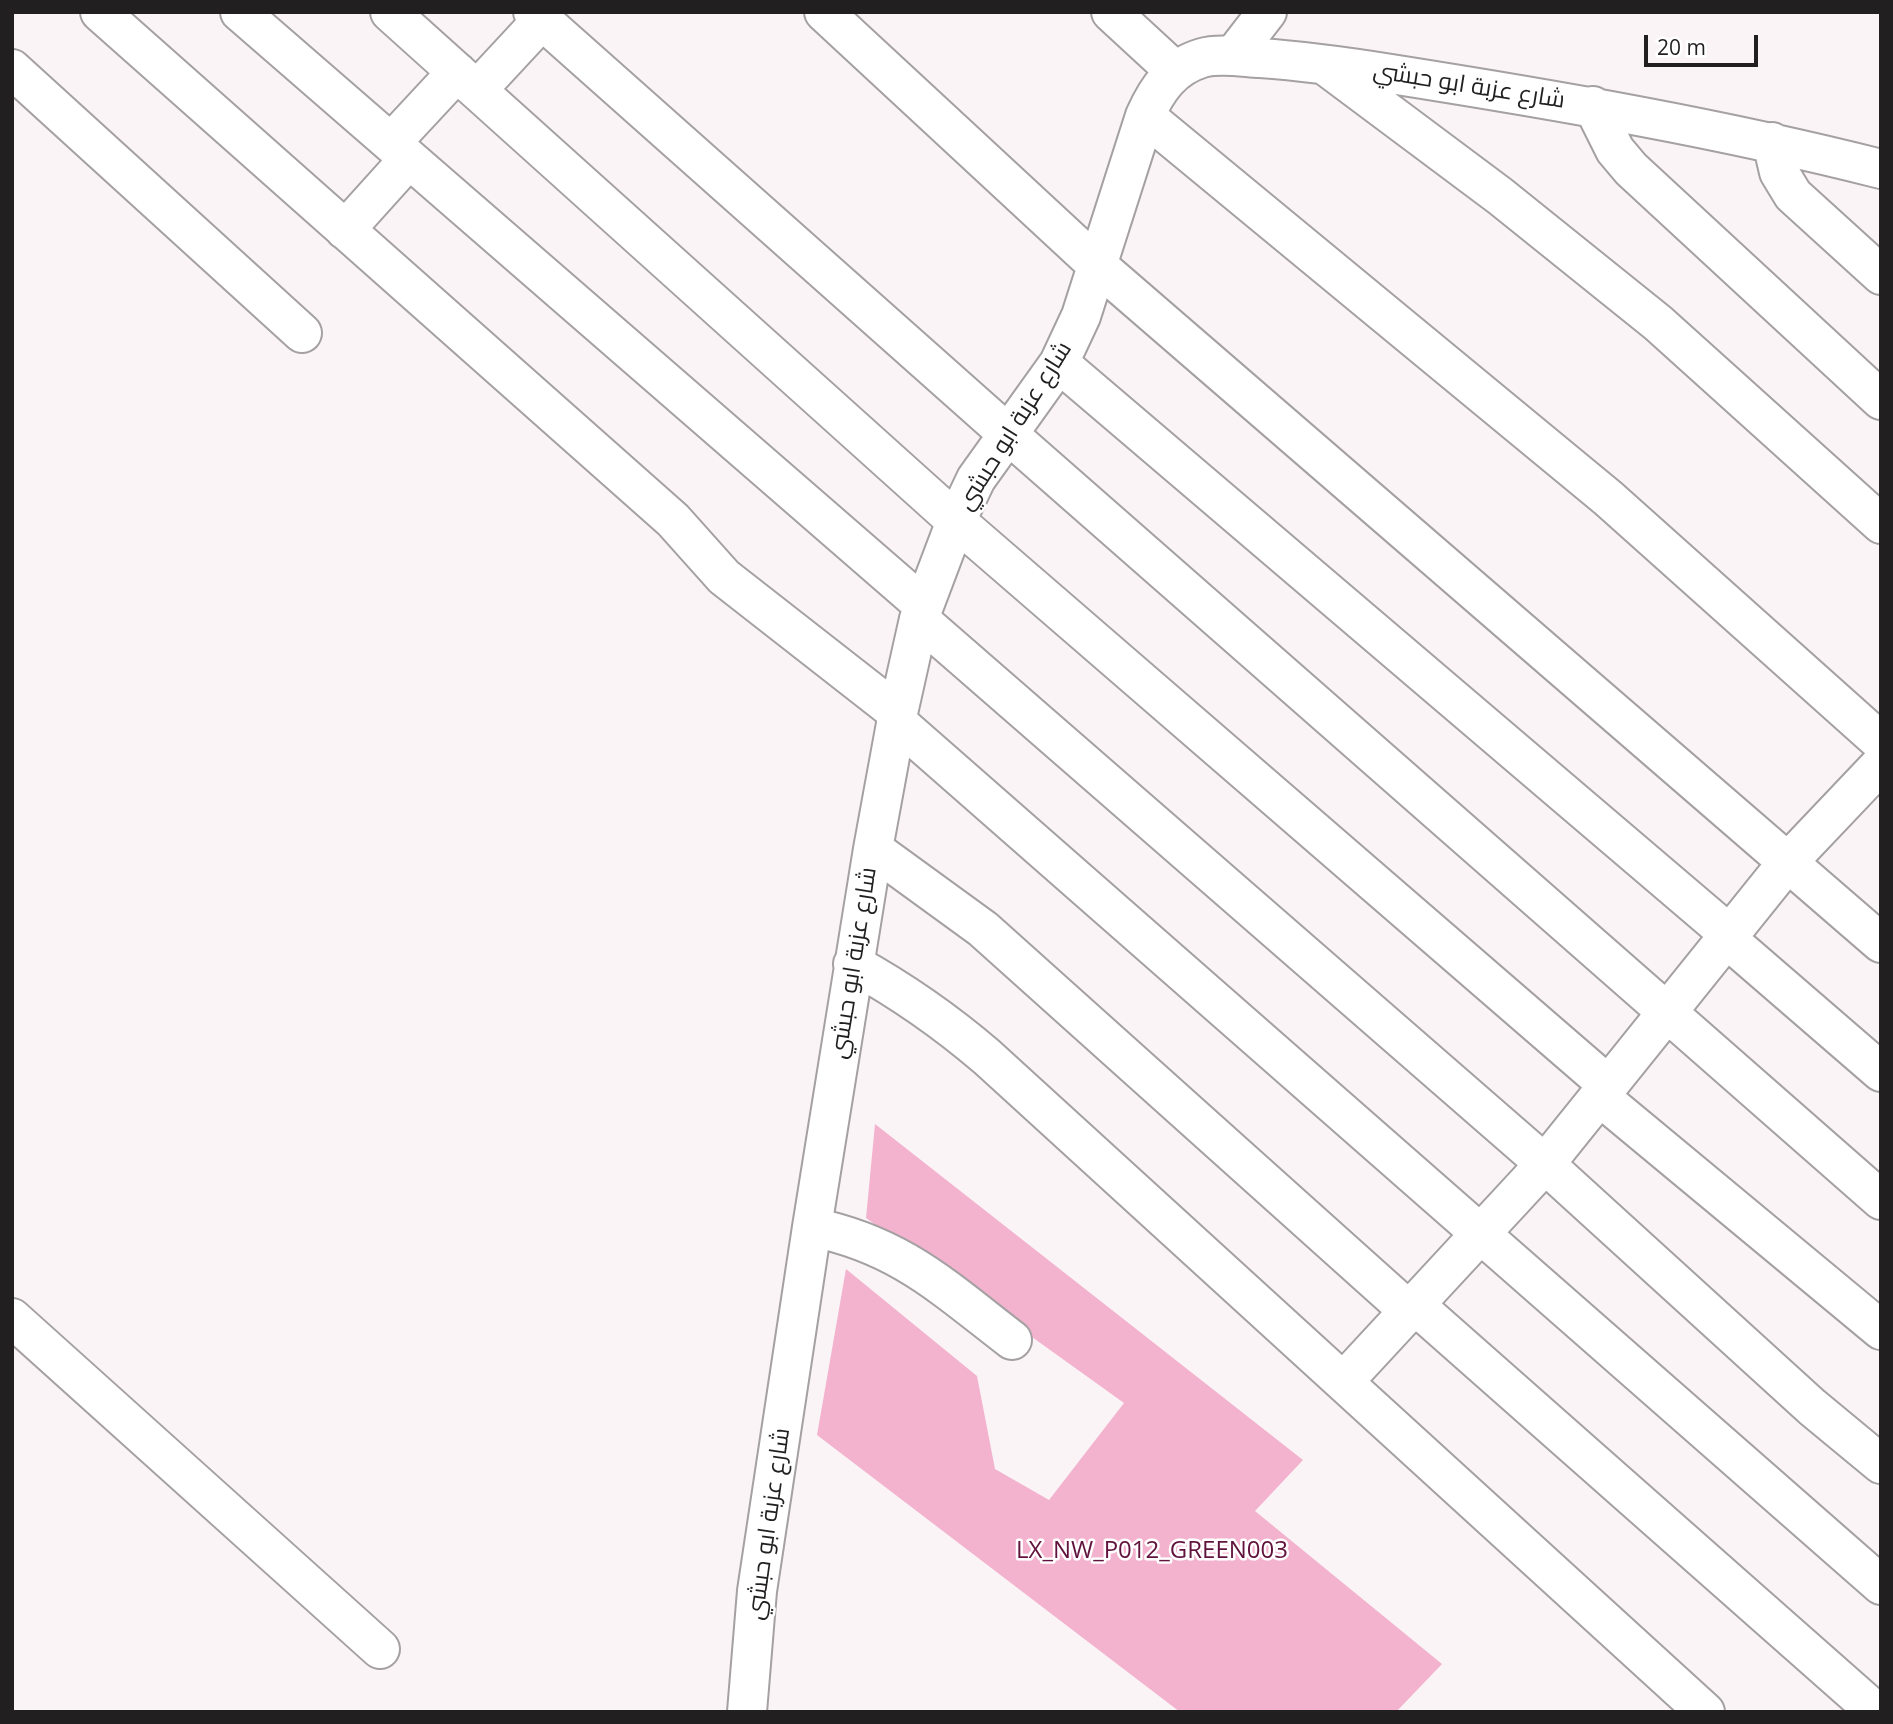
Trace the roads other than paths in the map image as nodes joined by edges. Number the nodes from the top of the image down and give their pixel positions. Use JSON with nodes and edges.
{"nodes":[{"id":1,"x":100,"y":12,"type":"edge"},
{"id":2,"x":240,"y":12,"type":"edge"},
{"id":3,"x":390,"y":12,"type":"edge"},
{"id":4,"x":824,"y":12,"type":"edge"},
{"id":5,"x":1111,"y":12,"type":"edge"},
{"id":6,"x":1266,"y":12,"type":"edge"},
{"id":7,"x":538,"y":16,"type":"edge"},
{"id":8,"x":1233,"y":56,"type":"junction"},
{"id":9,"x":1321,"y":62,"type":"junction"},
{"id":10,"x":12,"y":69,"type":"edge"},
{"id":11,"x":1175,"y":71,"type":"junction"},
{"id":12,"x":467,"y":81,"type":"junction"},
{"id":13,"x":1592,"y":106,"type":"junction"},
{"id":14,"x":1144,"y":116,"type":"junction"},
{"id":15,"x":1772,"y":142,"type":"junction"},
{"id":16,"x":400,"y":151,"type":"junction"},
{"id":17,"x":1881,"y":169,"type":"edge"},
{"id":18,"x":345,"y":230,"type":"junction"},
{"id":19,"x":1097,"y":265,"type":"junction"},
{"id":20,"x":1881,"y":275,"type":"edge"},
{"id":21,"x":302,"y":333,"type":"dead end"},
{"id":22,"x":1059,"y":363,"type":"junction"},
{"id":23,"x":1881,"y":400,"type":"edge"},
{"id":24,"x":1008,"y":434,"type":"junction"},
{"id":25,"x":956,"y":521,"type":"junction"},
{"id":26,"x":1881,"y":524,"type":"edge"},
{"id":27,"x":921,"y":612,"type":"junction"},
{"id":28,"x":897,"y":717,"type":"junction"},
{"id":29,"x":1881,"y":742,"type":"edge"},
{"id":30,"x":1881,"y":764,"type":"edge"},
{"id":31,"x":873,"y":849,"type":"junction"},
{"id":32,"x":1787,"y":863,"type":"junction"},
{"id":33,"x":1728,"y":936,"type":"junction"},
{"id":34,"x":1881,"y":943,"type":"edge"},
{"id":35,"x":853,"y":964,"type":"junction"},
{"id":36,"x":1666,"y":1013,"type":"junction"},
{"id":37,"x":1881,"y":1072,"type":"edge"},
{"id":38,"x":1604,"y":1091,"type":"junction"},
{"id":39,"x":1545,"y":1164,"type":"junction"},
{"id":40,"x":1881,"y":1200,"type":"edge"},
{"id":41,"x":811,"y":1227,"type":"junction"},
{"id":42,"x":1482,"y":1233,"type":"junction"},
{"id":43,"x":1412,"y":1308,"type":"junction"},
{"id":44,"x":12,"y":1318,"type":"edge"},
{"id":45,"x":1881,"y":1330,"type":"edge"},
{"id":46,"x":1013,"y":1340,"type":"dead end"},
{"id":47,"x":1344,"y":1381,"type":"junction"},
{"id":48,"x":1881,"y":1464,"type":"edge"},
{"id":49,"x":1881,"y":1585,"type":"edge"},
{"id":50,"x":380,"y":1649,"type":"dead end"},
{"id":51,"x":747,"y":1712,"type":"edge"},
{"id":52,"x":1705,"y":1712,"type":"edge"},
{"id":53,"x":1875,"y":1712,"type":"edge"}],
"edges":[{"from":1,"to":18,"type":"street"},
{"from":2,"to":16,"type":"street"},
{"from":3,"to":12,"type":"street"},
{"from":4,"to":19,"type":"street"},
{"from":5,"to":11,"type":"street"},
{"from":6,"to":8,"type":"street"},
{"from":7,"to":12,"type":"street"},
{"from":7,"to":24,"type":"street"},
{"from":8,"to":9,"type":"street","name":"شارع عزبة ابو حبشي"},
{"from":8,"to":11,"type":"street","name":"شارع عزبة ابو حبشي"},
{"from":9,"to":13,"type":"street","name":"شارع عزبة ابو حبشي"},
{"from":9,"to":26,"type":"street"},
{"from":10,"to":21,"type":"street"},
{"from":11,"to":14,"type":"street","name":"شارع عزبة ابو حبشي"},
{"from":12,"to":16,"type":"street"},
{"from":12,"to":25,"type":"street"},
{"from":13,"to":15,"type":"street","name":"شارع عزبة ابو حبشي"},
{"from":13,"to":23,"type":"street"},
{"from":14,"to":19,"type":"street","name":"شارع عزبة ابو حبشي"},
{"from":14,"to":29,"type":"street"},
{"from":15,"to":17,"type":"street","name":"شارع عزبة ابو حبشي"},
{"from":15,"to":20,"type":"street"},
{"from":16,"to":18,"type":"street"},
{"from":16,"to":27,"type":"street"},
{"from":18,"to":28,"type":"street"},
{"from":19,"to":22,"type":"street","name":"شارع عزبة ابو حبشي"},
{"from":19,"to":32,"type":"street"},
{"from":22,"to":24,"type":"street","name":"شارع عزبة ابو حبشي"},
{"from":22,"to":33,"type":"street"},
{"from":24,"to":25,"type":"street","name":"شارع عزبة ابو حبشي"},
{"from":24,"to":36,"type":"street"},
{"from":25,"to":27,"type":"street","name":"شارع عزبة ابو حبشي"},
{"from":25,"to":38,"type":"street"},
{"from":27,"to":28,"type":"street","name":"شارع عزبة ابو حبشي"},
{"from":27,"to":39,"type":"street"},
{"from":28,"to":31,"type":"street","name":"شارع عزبة ابو حبشي"},
{"from":28,"to":42,"type":"street"},
{"from":30,"to":32,"type":"street"},
{"from":31,"to":35,"type":"street","name":"شارع عزبة ابو حبشي"},
{"from":31,"to":43,"type":"street"},
{"from":32,"to":33,"type":"street"},
{"from":32,"to":34,"type":"street"},
{"from":33,"to":36,"type":"street"},
{"from":33,"to":37,"type":"street"},
{"from":35,"to":41,"type":"street","name":"شارع عزبة ابو حبشي"},
{"from":35,"to":47,"type":"street"},
{"from":36,"to":38,"type":"street"},
{"from":36,"to":40,"type":"street"},
{"from":38,"to":39,"type":"street"},
{"from":38,"to":45,"type":"street"},
{"from":39,"to":42,"type":"street"},
{"from":39,"to":48,"type":"street"},
{"from":41,"to":46,"type":"street"},
{"from":41,"to":51,"type":"street","name":"شارع عزبة ابو حبشي"},
{"from":42,"to":43,"type":"street"},
{"from":42,"to":49,"type":"street"},
{"from":43,"to":47,"type":"street"},
{"from":43,"to":53,"type":"street"},
{"from":44,"to":50,"type":"street"},
{"from":47,"to":52,"type":"street"}]}
